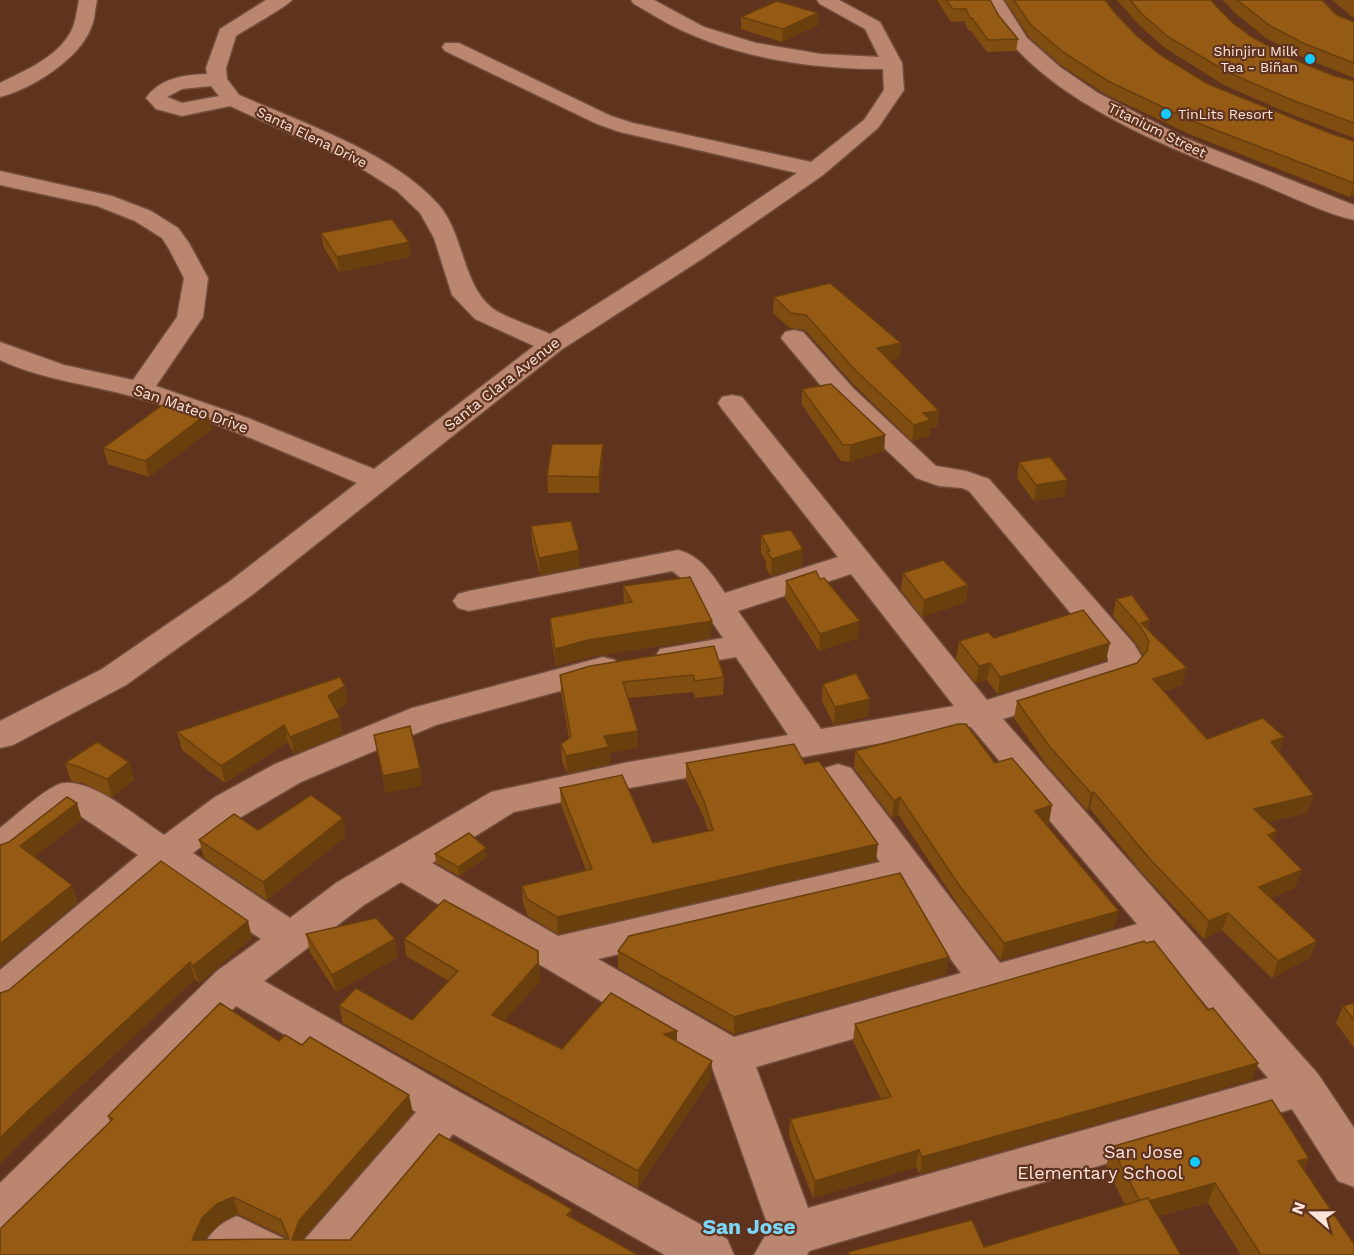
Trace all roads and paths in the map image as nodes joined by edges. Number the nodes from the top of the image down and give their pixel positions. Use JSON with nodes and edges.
{"nodes":[{"id":1,"x":87,"y":0,"type":"edge"},
{"id":2,"x":283,"y":0,"type":"edge"},
{"id":3,"x":640,"y":0,"type":"edge"},
{"id":4,"x":826,"y":0,"type":"edge"},
{"id":5,"x":994,"y":0,"type":"edge"},
{"id":6,"x":452,"y":47,"type":"dead end"},
{"id":7,"x":892,"y":63,"type":"junction"},
{"id":8,"x":217,"y":80,"type":"junction"},
{"id":9,"x":0,"y":91,"type":"edge"},
{"id":10,"x":232,"y":99,"type":"junction"},
{"id":11,"x":815,"y":170,"type":"junction"},
{"id":12,"x":0,"y":178,"type":"edge"},
{"id":13,"x":1354,"y":213,"type":"edge"},
{"id":14,"x":794,"y":338,"type":"dead end"},
{"id":15,"x":552,"y":344,"type":"junction"},
{"id":16,"x":0,"y":350,"type":"edge"},
{"id":17,"x":140,"y":390,"type":"junction"},
{"id":18,"x":732,"y":403,"type":"dead end"},
{"id":19,"x":378,"y":482,"type":"junction"},
{"id":20,"x":858,"y":561,"type":"junction"},
{"id":21,"x":469,"y":601,"type":"dead end"},
{"id":22,"x":718,"y":606,"type":"junction"},
{"id":23,"x":744,"y":645,"type":"junction"},
{"id":24,"x":979,"y":714,"type":"junction"},
{"id":25,"x":0,"y":736,"type":"edge"},
{"id":26,"x":813,"y":744,"type":"junction"},
{"id":27,"x":838,"y":777,"type":"dead end"},
{"id":28,"x":0,"y":848,"type":"edge"},
{"id":29,"x":165,"y":854,"type":"junction"},
{"id":30,"x":400,"y":863,"type":"junction"},
{"id":31,"x":907,"y":871,"type":"junction"},
{"id":32,"x":1166,"y":932,"type":"junction"},
{"id":33,"x":291,"y":939,"type":"junction"},
{"id":34,"x":552,"y":953,"type":"junction"},
{"id":35,"x":990,"y":981,"type":"junction"},
{"id":36,"x":232,"y":983,"type":"junction"},
{"id":37,"x":0,"y":994,"type":"edge"},
{"id":38,"x":730,"y":1056,"type":"junction"},
{"id":39,"x":1302,"y":1087,"type":"junction"},
{"id":40,"x":447,"y":1108,"type":"junction"},
{"id":41,"x":1354,"y":1167,"type":"edge"},
{"id":42,"x":0,"y":1214,"type":"edge"},
{"id":43,"x":786,"y":1244,"type":"edge"},
{"id":44,"x":223,"y":1255,"type":"edge"},
{"id":45,"x":268,"y":1255,"type":"edge"},
{"id":46,"x":322,"y":1255,"type":"edge"},
{"id":47,"x":710,"y":1255,"type":"edge"}],
"edges":[{"from":1,"to":9,"type":"street"},
{"from":2,"to":8,"type":"street"},
{"from":3,"to":7,"type":"street"},
{"from":4,"to":7,"type":"street","name":"Santa Clara Avenue"},
{"from":5,"to":13,"type":"street","name":"Titanium Street"},
{"from":6,"to":11,"type":"street"},
{"from":7,"to":11,"type":"street","name":"Santa Clara Avenue"},
{"from":8,"to":10,"type":"street","name":"Santa Elena Drive"},
{"from":8,"to":10,"type":"street"},
{"from":10,"to":15,"type":"street","name":"Santa Elena Drive"},
{"from":11,"to":15,"type":"street","name":"Santa Clara Avenue"},
{"from":12,"to":17,"type":"street"},
{"from":14,"to":24,"type":"street"},
{"from":15,"to":19,"type":"street","name":"Santa Clara Avenue"},
{"from":16,"to":17,"type":"street","name":"San Mateo Drive"},
{"from":17,"to":19,"type":"street","name":"San Mateo Drive"},
{"from":18,"to":20,"type":"street"},
{"from":19,"to":25,"type":"street","name":"Santa Clara Avenue"},
{"from":20,"to":22,"type":"street"},
{"from":20,"to":24,"type":"street"},
{"from":21,"to":22,"type":"street"},
{"from":22,"to":23,"type":"street"},
{"from":23,"to":26,"type":"street"},
{"from":23,"to":29,"type":"street"},
{"from":24,"to":26,"type":"street"},
{"from":24,"to":32,"type":"street"},
{"from":26,"to":30,"type":"street"},
{"from":27,"to":31,"type":"street"},
{"from":28,"to":29,"type":"street"},
{"from":29,"to":33,"type":"street"},
{"from":29,"to":37,"type":"street"},
{"from":30,"to":33,"type":"street"},
{"from":30,"to":34,"type":"street"},
{"from":31,"to":34,"type":"street"},
{"from":31,"to":35,"type":"street"},
{"from":32,"to":35,"type":"street"},
{"from":32,"to":39,"type":"street"},
{"from":33,"to":36,"type":"street"},
{"from":34,"to":38,"type":"street"},
{"from":35,"to":38,"type":"street"},
{"from":36,"to":40,"type":"street"},
{"from":36,"to":42,"type":"street"},
{"from":38,"to":43,"type":"street"},
{"from":39,"to":41,"type":"street"},
{"from":39,"to":43,"type":"street"},
{"from":40,"to":46,"type":"street"},
{"from":40,"to":47,"type":"street"},
{"from":44,"to":45,"type":"street"}]}
